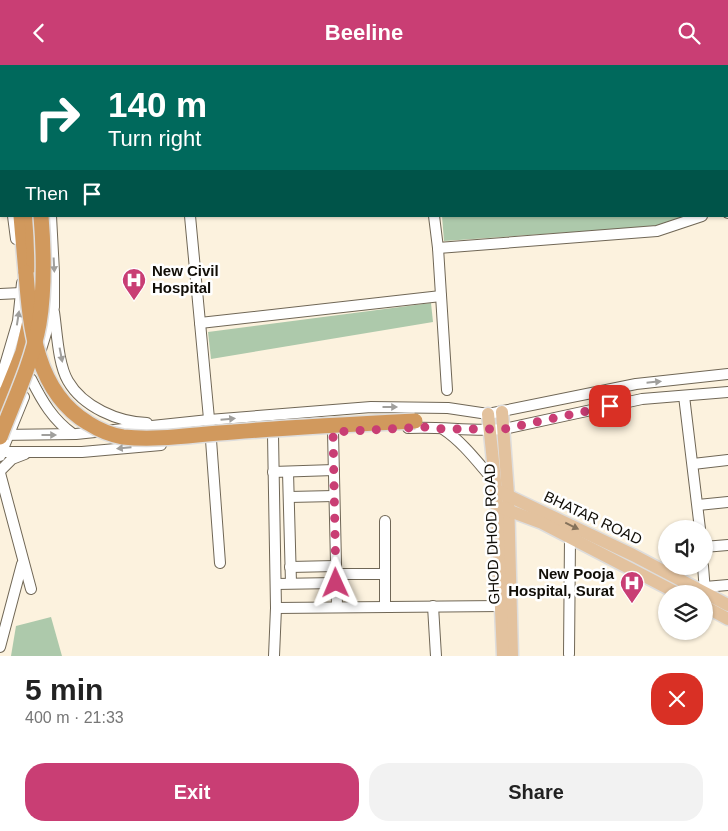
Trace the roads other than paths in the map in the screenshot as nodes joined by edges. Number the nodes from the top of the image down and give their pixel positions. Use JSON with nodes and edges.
{"nodes":[{"id":1,"x":13,"y":217,"type":"edge"},
{"id":2,"x":21,"y":217,"type":"edge"},
{"id":3,"x":32,"y":217,"type":"edge"},
{"id":4,"x":42,"y":217,"type":"edge"},
{"id":5,"x":50,"y":217,"type":"edge"},
{"id":6,"x":190,"y":217,"type":"edge"},
{"id":7,"x":434,"y":217,"type":"edge"},
{"id":8,"x":699,"y":217,"type":"edge"},
{"id":9,"x":438,"y":248,"type":"junction"},
{"id":10,"x":21,"y":293,"type":"junction"},
{"id":11,"x":0,"y":294,"type":"edge"},
{"id":12,"x":441,"y":296,"type":"junction"},
{"id":13,"x":54,"y":307,"type":"junction"},
{"id":14,"x":200,"y":323,"type":"junction"},
{"id":15,"x":728,"y":374,"type":"edge"},
{"id":16,"x":31,"y":379,"type":"junction"},
{"id":17,"x":0,"y":382,"type":"edge"},
{"id":18,"x":447,"y":390,"type":"dead end"},
{"id":19,"x":728,"y":391,"type":"edge"},
{"id":20,"x":684,"y":397,"type":"junction"},
{"id":21,"x":557,"y":400,"type":"junction"},
{"id":22,"x":0,"y":409,"type":"edge"},
{"id":23,"x":502,"y":412,"type":"junction"},
{"id":24,"x":488,"y":414,"type":"junction"},
{"id":25,"x":560,"y":417,"type":"junction"},
{"id":26,"x":209,"y":420,"type":"junction"},
{"id":27,"x":176,"y":424,"type":"junction"},
{"id":28,"x":420,"y":424,"type":"junction"},
{"id":29,"x":443,"y":429,"type":"junction"},
{"id":30,"x":504,"y":429,"type":"junction"},
{"id":31,"x":490,"y":430,"type":"junction"},
{"id":32,"x":333,"y":432,"type":"junction"},
{"id":33,"x":73,"y":435,"type":"junction"},
{"id":34,"x":273,"y":435,"type":"junction"},
{"id":35,"x":211,"y":440,"type":"junction"},
{"id":36,"x":2,"y":444,"type":"edge"},
{"id":37,"x":36,"y":451,"type":"junction"},
{"id":38,"x":728,"y":460,"type":"edge"},
{"id":39,"x":693,"y":464,"type":"junction"},
{"id":40,"x":506,"y":468,"type":"junction"},
{"id":41,"x":334,"y":470,"type":"junction"},
{"id":42,"x":0,"y":472,"type":"edge"},
{"id":43,"x":288,"y":472,"type":"junction"},
{"id":44,"x":273,"y":473,"type":"junction"},
{"id":45,"x":500,"y":489,"type":"junction"},
{"id":46,"x":334,"y":496,"type":"junction"},
{"id":47,"x":289,"y":497,"type":"junction"},
{"id":48,"x":728,"y":502,"type":"edge"},
{"id":49,"x":698,"y":505,"type":"junction"},
{"id":50,"x":502,"y":508,"type":"junction"},
{"id":51,"x":535,"y":514,"type":"junction"},
{"id":52,"x":699,"y":520,"type":"edge"},
{"id":53,"x":385,"y":521,"type":"dead end"},
{"id":54,"x":509,"y":533,"type":"junction"},
{"id":55,"x":570,"y":538,"type":"junction"},
{"id":56,"x":728,"y":545,"type":"edge"},
{"id":57,"x":713,"y":546,"type":"edge"},
{"id":58,"x":22,"y":562,"type":"junction"},
{"id":59,"x":220,"y":563,"type":"dead end"},
{"id":60,"x":290,"y":567,"type":"junction"},
{"id":61,"x":336,"y":574,"type":"junction"},
{"id":62,"x":385,"y":574,"type":"junction"},
{"id":63,"x":291,"y":583,"type":"junction"},
{"id":64,"x":276,"y":584,"type":"junction"},
{"id":65,"x":661,"y":585,"type":"edge"},
{"id":66,"x":692,"y":585,"type":"edge"},
{"id":67,"x":728,"y":585,"type":"edge"},
{"id":68,"x":30,"y":589,"type":"dead end"},
{"id":69,"x":713,"y":590,"type":"edge"},
{"id":70,"x":713,"y":597,"type":"edge"},
{"id":71,"x":728,"y":605,"type":"edge"},
{"id":72,"x":433,"y":606,"type":"junction"},
{"id":73,"x":501,"y":606,"type":"junction"},
{"id":74,"x":337,"y":607,"type":"junction"},
{"id":75,"x":385,"y":607,"type":"junction"},
{"id":76,"x":276,"y":608,"type":"junction"},
{"id":77,"x":713,"y":612,"type":"edge"},
{"id":78,"x":728,"y":619,"type":"edge"},
{"id":79,"x":0,"y":647,"type":"edge"},
{"id":80,"x":569,"y":653,"type":"dead end"},
{"id":81,"x":274,"y":656,"type":"edge"},
{"id":82,"x":436,"y":656,"type":"edge"},
{"id":83,"x":503,"y":656,"type":"edge"},
{"id":84,"x":512,"y":656,"type":"edge"}],
"edges":[{"from":1,"to":10,"type":"street"},
{"from":2,"to":28,"type":"highway","bridge":true},
{"from":3,"to":22,"type":"highway","bridge":true},
{"from":4,"to":36,"type":"highway","bridge":true},
{"from":5,"to":13,"type":"street","one_way":true},
{"from":6,"to":14,"type":"street"},
{"from":7,"to":9,"type":"street"},
{"from":8,"to":9,"type":"street"},
{"from":9,"to":12,"type":"street"},
{"from":10,"to":11,"type":"street"},
{"from":17,"to":10,"type":"street","one_way":true},
{"from":12,"to":14,"type":"street"},
{"from":12,"to":18,"type":"street"},
{"from":13,"to":16,"type":"street"},
{"from":13,"to":27,"type":"street","one_way":true},
{"from":14,"to":26,"type":"street"},
{"from":21,"to":15,"type":"street","one_way":true},
{"from":16,"to":33,"type":"street"},
{"from":16,"to":36,"type":"street"},
{"from":19,"to":20,"type":"street"},
{"from":20,"to":25,"type":"street"},
{"from":20,"to":39,"type":"street"},
{"from":21,"to":23,"type":"street"},
{"from":21,"to":25,"type":"street"},
{"from":23,"to":24,"type":"street"},
{"from":23,"to":30,"type":"main road","name":"GHOD DHOD ROAD"},
{"from":26,"to":24,"type":"street","one_way":true},
{"from":24,"to":31,"type":"main road"},
{"from":25,"to":30,"type":"street"},
{"from":26,"to":27,"type":"street"},
{"from":26,"to":35,"type":"street"},
{"from":27,"to":33,"type":"street"},
{"from":28,"to":29,"type":"street"},
{"from":28,"to":32,"type":"street"},
{"from":29,"to":31,"type":"street"},
{"from":29,"to":45,"type":"street","name":"BHATAR ROAD"},
{"from":30,"to":31,"type":"street"},
{"from":30,"to":40,"type":"main road","name":"GHOD DHOD ROAD"},
{"from":31,"to":45,"type":"main road"},
{"from":32,"to":34,"type":"street"},
{"from":32,"to":41,"type":"street"},
{"from":36,"to":33,"type":"street","one_way":true},
{"from":34,"to":35,"type":"street"},
{"from":34,"to":44,"type":"street"},
{"from":35,"to":37,"type":"street","one_way":true},
{"from":35,"to":59,"type":"street"},
{"from":36,"to":37,"type":"street"},
{"from":37,"to":42,"type":"street"},
{"from":38,"to":39,"type":"street"},
{"from":39,"to":49,"type":"street"},
{"from":40,"to":45,"type":"main road","name":"GHOD DHOD ROAD"},
{"from":40,"to":51,"type":"main road"},
{"from":41,"to":43,"type":"street"},
{"from":41,"to":46,"type":"street"},
{"from":42,"to":58,"type":"street"},
{"from":43,"to":44,"type":"street"},
{"from":43,"to":47,"type":"street"},
{"from":44,"to":64,"type":"street"},
{"from":45,"to":50,"type":"main road","name":"GHOD DHOD ROAD"},
{"from":45,"to":51,"type":"main road","name":"BHATAR ROAD"},
{"from":46,"to":47,"type":"street"},
{"from":46,"to":61,"type":"street"},
{"from":47,"to":60,"type":"street"},
{"from":48,"to":49,"type":"street"},
{"from":49,"to":52,"type":"street"},
{"from":50,"to":51,"type":"main road"},
{"from":50,"to":54,"type":"main road","name":"GHOD DHOD ROAD"},
{"from":50,"to":73,"type":"main road"},
{"from":51,"to":54,"type":"main road"},
{"from":51,"to":55,"type":"main road"},
{"from":51,"to":66,"type":"main road","name":"BHATAR ROAD","one_way":true},
{"from":53,"to":62,"type":"street"},
{"from":54,"to":84,"type":"main road","name":"GHOD DHOD ROAD"},
{"from":55,"to":65,"type":"main road"},
{"from":55,"to":80,"type":"street"},
{"from":56,"to":57,"type":"street"},
{"from":58,"to":68,"type":"street"},
{"from":58,"to":79,"type":"street"},
{"from":60,"to":61,"type":"street"},
{"from":60,"to":63,"type":"street"},
{"from":61,"to":62,"type":"street"},
{"from":61,"to":63,"type":"street"},
{"from":61,"to":74,"type":"street"},
{"from":62,"to":75,"type":"street"},
{"from":63,"to":64,"type":"street"},
{"from":64,"to":76,"type":"street"},
{"from":67,"to":69,"type":"street"},
{"from":70,"to":71,"type":"main road","name":"BHATAR ROAD"},
{"from":72,"to":73,"type":"street"},
{"from":72,"to":75,"type":"street"},
{"from":72,"to":82,"type":"street"},
{"from":73,"to":83,"type":"main road"},
{"from":74,"to":75,"type":"street"},
{"from":74,"to":76,"type":"street"},
{"from":76,"to":81,"type":"street"},
{"from":77,"to":78,"type":"main road"}]}
